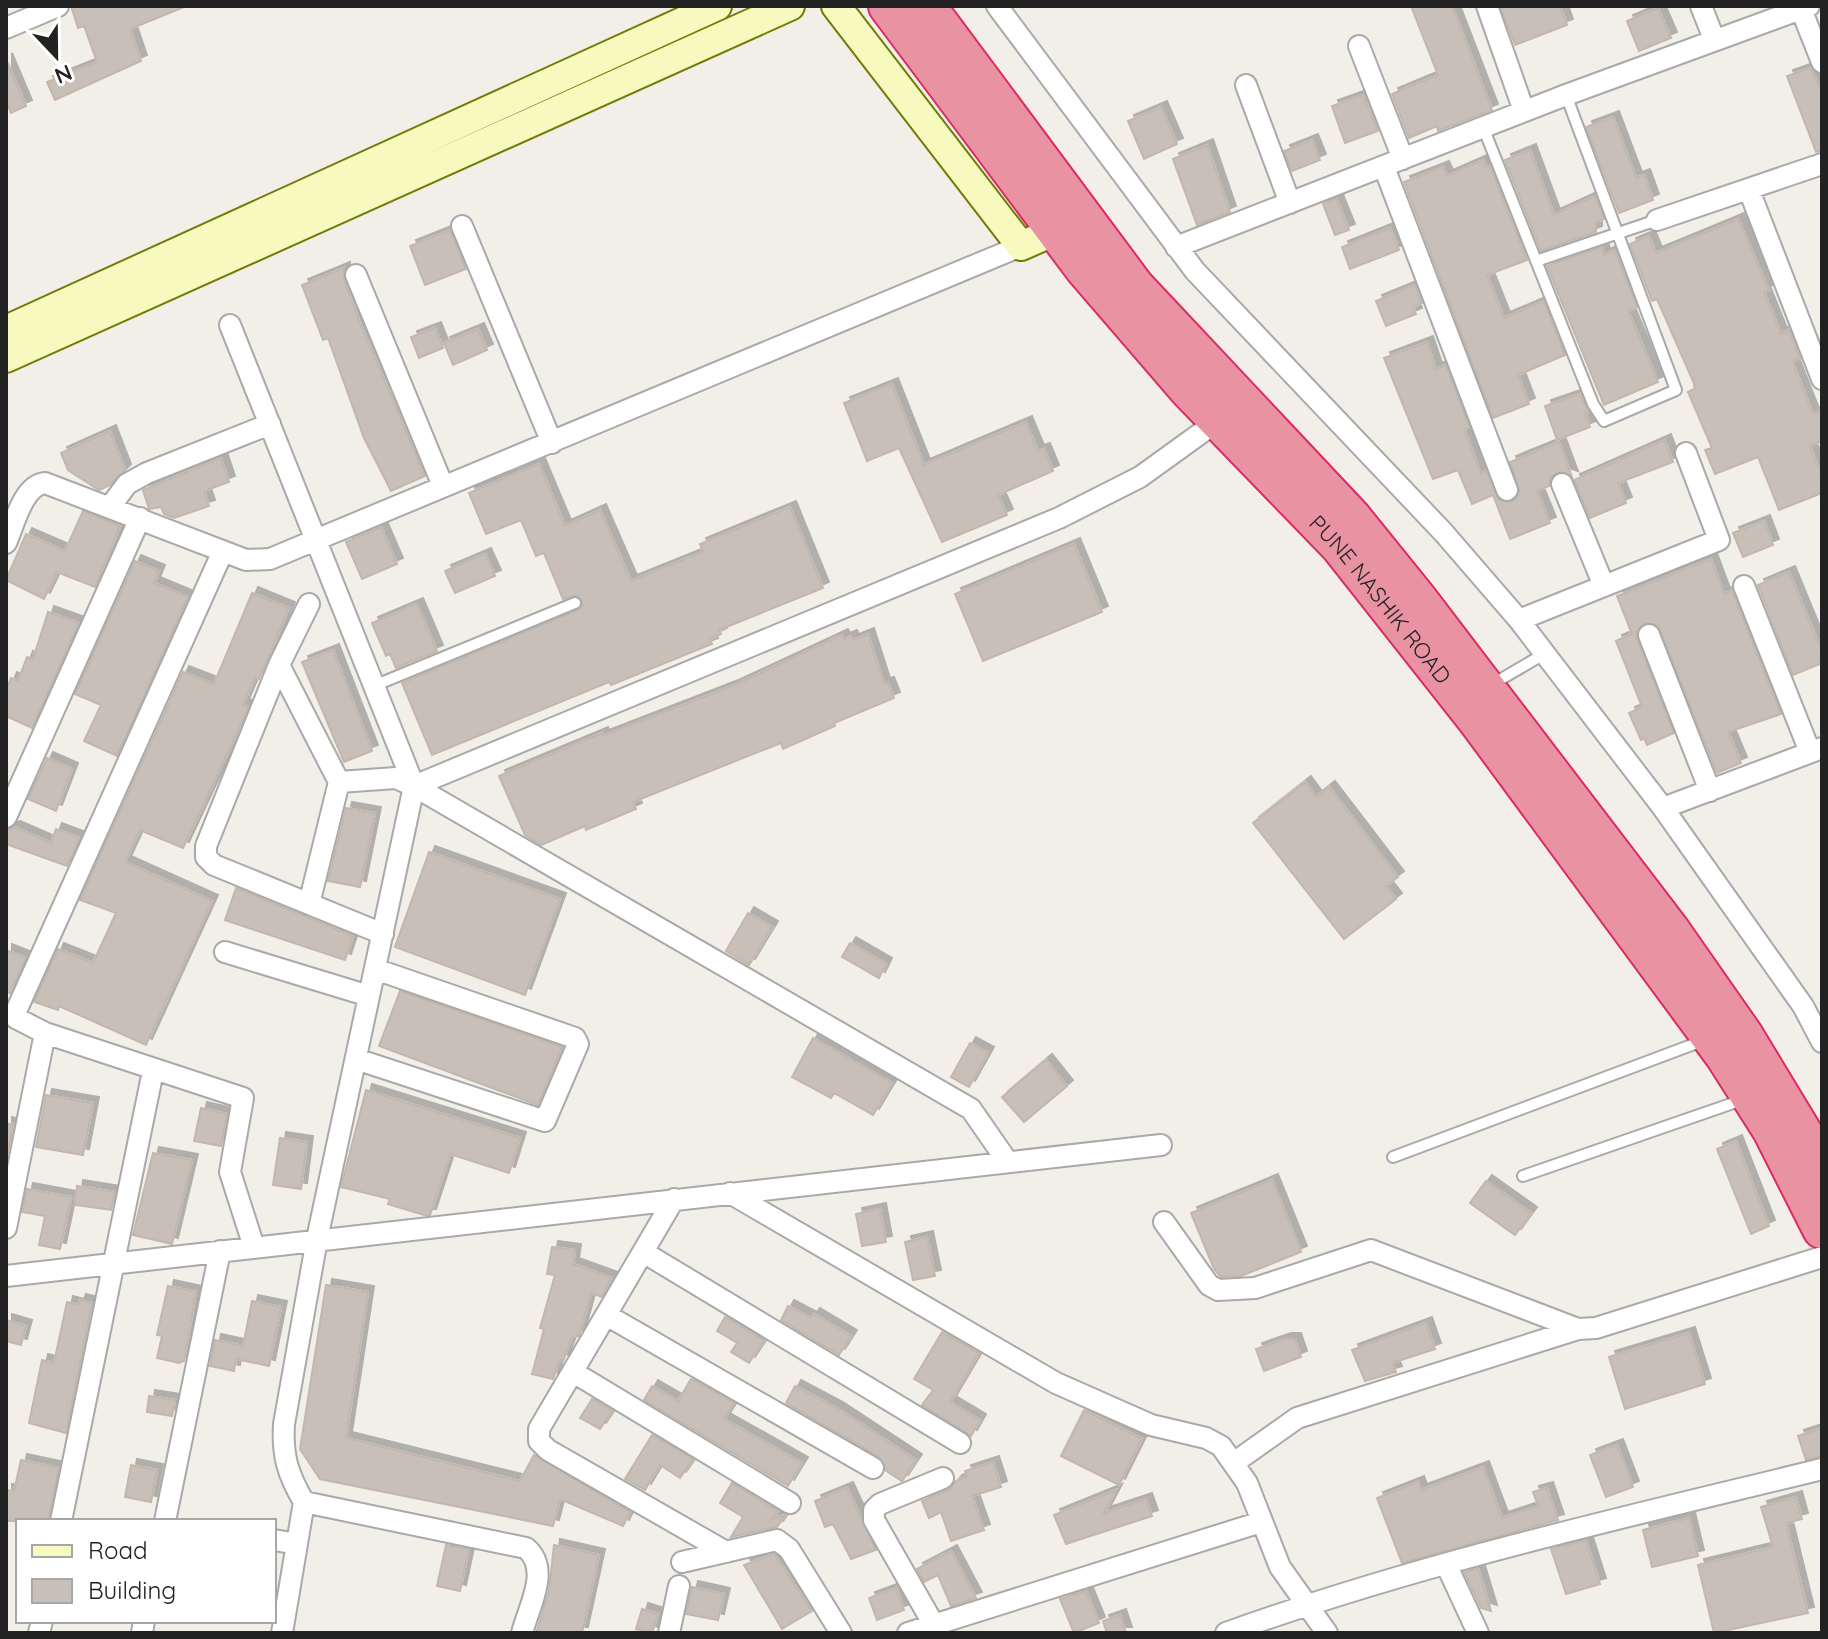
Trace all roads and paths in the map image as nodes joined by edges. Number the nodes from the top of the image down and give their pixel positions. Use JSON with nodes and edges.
{"nodes":[{"id":1,"x":58,"y":6,"type":"edge"},
{"id":2,"x":717,"y":6,"type":"edge"},
{"id":3,"x":790,"y":6,"type":"edge"},
{"id":4,"x":836,"y":6,"type":"edge"},
{"id":5,"x":888,"y":6,"type":"edge"},
{"id":6,"x":926,"y":6,"type":"edge"},
{"id":7,"x":997,"y":6,"type":"edge"},
{"id":8,"x":1487,"y":6,"type":"edge"},
{"id":9,"x":1701,"y":6,"type":"edge"},
{"id":10,"x":1805,"y":8,"type":"edge"},
{"id":11,"x":6,"y":28,"type":"edge"},
{"id":12,"x":1714,"y":39,"type":"junction"},
{"id":13,"x":1359,"y":46,"type":"dead end"},
{"id":14,"x":1822,"y":62,"type":"edge"},
{"id":15,"x":1246,"y":85,"type":"dead end"},
{"id":16,"x":1566,"y":95,"type":"junction"},
{"id":17,"x":1524,"y":111,"type":"junction"},
{"id":18,"x":1483,"y":127,"type":"junction"},
{"id":19,"x":1393,"y":163,"type":"junction"},
{"id":20,"x":1822,"y":164,"type":"edge"},
{"id":21,"x":1749,"y":190,"type":"junction"},
{"id":22,"x":1290,"y":203,"type":"junction"},
{"id":23,"x":1657,"y":220,"type":"joint"},
{"id":24,"x":462,"y":226,"type":"dead end"},
{"id":25,"x":1618,"y":232,"type":"junction"},
{"id":26,"x":1038,"y":238,"type":"junction"},
{"id":27,"x":1176,"y":247,"type":"junction"},
{"id":28,"x":1536,"y":261,"type":"junction"},
{"id":29,"x":356,"y":275,"type":"dead end"},
{"id":30,"x":230,"y":325,"type":"dead end"},
{"id":31,"x":6,"y":330,"type":"edge"},
{"id":32,"x":6,"y":358,"type":"edge"},
{"id":33,"x":1822,"y":379,"type":"edge"},
{"id":34,"x":1219,"y":420,"type":"junction"},
{"id":35,"x":270,"y":424,"type":"junction"},
{"id":36,"x":552,"y":443,"type":"junction"},
{"id":37,"x":1686,"y":453,"type":"dead end"},
{"id":38,"x":1562,"y":484,"type":"dead end"},
{"id":39,"x":443,"y":486,"type":"junction"},
{"id":40,"x":1507,"y":490,"type":"dead end"},
{"id":41,"x":110,"y":507,"type":"junction"},
{"id":42,"x":140,"y":518,"type":"junction"},
{"id":43,"x":317,"y":540,"type":"junction"},
{"id":44,"x":6,"y":543,"type":"edge"},
{"id":45,"x":223,"y":551,"type":"junction"},
{"id":46,"x":1604,"y":586,"type":"junction"},
{"id":47,"x":1744,"y":586,"type":"dead end"},
{"id":48,"x":575,"y":603,"type":"dead end"},
{"id":49,"x":309,"y":604,"type":"dead end"},
{"id":50,"x":1519,"y":620,"type":"junction"},
{"id":51,"x":1649,"y":635,"type":"dead end"},
{"id":52,"x":1544,"y":654,"type":"junction"},
{"id":53,"x":279,"y":665,"type":"junction"},
{"id":54,"x":376,"y":685,"type":"junction"},
{"id":55,"x":1486,"y":688,"type":"junction"},
{"id":56,"x":1816,"y":750,"type":"edge"},
{"id":57,"x":339,"y":782,"type":"junction"},
{"id":58,"x":414,"y":786,"type":"junction"},
{"id":59,"x":1710,"y":791,"type":"junction"},
{"id":60,"x":1663,"y":808,"type":"junction"},
{"id":61,"x":6,"y":817,"type":"edge"},
{"id":62,"x":309,"y":904,"type":"junction"},
{"id":63,"x":383,"y":934,"type":"junction"},
{"id":64,"x":225,"y":952,"type":"dead end"},
{"id":65,"x":375,"y":969,"type":"junction"},
{"id":66,"x":369,"y":996,"type":"junction"},
{"id":67,"x":45,"y":1033,"type":"junction"},
{"id":68,"x":1711,"y":1037,"type":"junction"},
{"id":69,"x":1822,"y":1042,"type":"edge"},
{"id":70,"x":356,"y":1059,"type":"junction"},
{"id":71,"x":153,"y":1071,"type":"junction"},
{"id":72,"x":1751,"y":1097,"type":"junction"},
{"id":73,"x":1161,"y":1145,"type":"dead end"},
{"id":74,"x":1393,"y":1157,"type":"dead end"},
{"id":75,"x":1007,"y":1161,"type":"junction"},
{"id":76,"x":1822,"y":1165,"type":"edge"},
{"id":77,"x":1523,"y":1176,"type":"dead end"},
{"id":78,"x":730,"y":1193,"type":"junction"},
{"id":79,"x":674,"y":1199,"type":"junction"},
{"id":80,"x":1164,"y":1222,"type":"dead end"},
{"id":81,"x":6,"y":1228,"type":"edge"},
{"id":82,"x":1822,"y":1229,"type":"edge"},
{"id":83,"x":317,"y":1239,"type":"junction"},
{"id":84,"x":254,"y":1247,"type":"junction"},
{"id":85,"x":220,"y":1251,"type":"junction"},
{"id":86,"x":643,"y":1252,"type":"junction"},
{"id":87,"x":1822,"y":1257,"type":"edge"},
{"id":88,"x":112,"y":1265,"type":"junction"},
{"id":89,"x":6,"y":1276,"type":"edge"},
{"id":90,"x":608,"y":1316,"type":"junction"},
{"id":91,"x":1578,"y":1329,"type":"junction"},
{"id":92,"x":573,"y":1372,"type":"junction"},
{"id":93,"x":960,"y":1443,"type":"dead end"},
{"id":94,"x":1235,"y":1462,"type":"junction"},
{"id":95,"x":873,"y":1468,"type":"dead end"},
{"id":96,"x":1822,"y":1469,"type":"edge"},
{"id":97,"x":943,"y":1478,"type":"dead end"},
{"id":98,"x":304,"y":1502,"type":"junction"},
{"id":99,"x":790,"y":1503,"type":"dead end"},
{"id":100,"x":61,"y":1519,"type":"edge"},
{"id":101,"x":165,"y":1519,"type":"edge"},
{"id":102,"x":1261,"y":1522,"type":"junction"},
{"id":103,"x":276,"y":1540,"type":"edge"},
{"id":104,"x":297,"y":1544,"type":"junction"},
{"id":105,"x":726,"y":1552,"type":"junction"},
{"id":106,"x":682,"y":1562,"type":"dead end"},
{"id":107,"x":1446,"y":1564,"type":"junction"},
{"id":108,"x":679,"y":1586,"type":"dead end"},
{"id":109,"x":1307,"y":1604,"type":"junction"},
{"id":110,"x":934,"y":1625,"type":"junction"},
{"id":111,"x":282,"y":1633,"type":"edge"},
{"id":112,"x":522,"y":1633,"type":"edge"},
{"id":113,"x":669,"y":1633,"type":"edge"},
{"id":114,"x":841,"y":1633,"type":"edge"},
{"id":115,"x":908,"y":1633,"type":"edge"},
{"id":116,"x":1226,"y":1633,"type":"edge"},
{"id":117,"x":1327,"y":1633,"type":"edge"},
{"id":118,"x":1478,"y":1633,"type":"edge"}],
"edges":[{"from":1,"to":11,"type":"street"},
{"from":2,"to":31,"type":"street"},
{"from":3,"to":32,"type":"street"},
{"from":4,"to":26,"type":"street"},
{"from":5,"to":26,"type":"highway","name":"PUNE NASHIK ROAD"},
{"from":6,"to":55,"type":"highway","name":"PUNE NASHIK ROAD"},
{"from":7,"to":27,"type":"street"},
{"from":8,"to":17,"type":"street"},
{"from":9,"to":12,"type":"street"},
{"from":10,"to":12,"type":"street"},
{"from":10,"to":14,"type":"street"},
{"from":12,"to":16,"type":"street"},
{"from":13,"to":19,"type":"street"},
{"from":15,"to":22,"type":"street"},
{"from":16,"to":17,"type":"street"},
{"from":16,"to":25,"type":"lane"},
{"from":17,"to":18,"type":"street"},
{"from":18,"to":19,"type":"street"},
{"from":18,"to":28,"type":"lane"},
{"from":19,"to":22,"type":"street"},
{"from":19,"to":40,"type":"street"},
{"from":20,"to":21,"type":"street"},
{"from":21,"to":23,"type":"street"},
{"from":21,"to":33,"type":"street"},
{"from":22,"to":27,"type":"street"},
{"from":23,"to":25,"type":"lane"},
{"from":24,"to":36,"type":"street"},
{"from":25,"to":28,"type":"lane"},
{"from":25,"to":28,"type":"lane"},
{"from":26,"to":34,"type":"highway","name":"PUNE NASHIK ROAD"},
{"from":26,"to":36,"type":"street"},
{"from":27,"to":50,"type":"street"},
{"from":29,"to":39,"type":"street"},
{"from":30,"to":35,"type":"street"},
{"from":34,"to":58,"type":"street"},
{"from":34,"to":68,"type":"highway","name":"PUNE NASHIK ROAD"},
{"from":35,"to":41,"type":"street"},
{"from":35,"to":43,"type":"street"},
{"from":36,"to":39,"type":"street"},
{"from":37,"to":46,"type":"street"},
{"from":38,"to":46,"type":"street"},
{"from":39,"to":43,"type":"street"},
{"from":41,"to":42,"type":"street"},
{"from":41,"to":44,"type":"street"},
{"from":42,"to":45,"type":"street"},
{"from":42,"to":61,"type":"street"},
{"from":43,"to":45,"type":"street"},
{"from":43,"to":54,"type":"street"},
{"from":45,"to":67,"type":"street"},
{"from":46,"to":50,"type":"street"},
{"from":47,"to":56,"type":"street"},
{"from":48,"to":54,"type":"lane"},
{"from":49,"to":53,"type":"street"},
{"from":50,"to":52,"type":"street"},
{"from":51,"to":59,"type":"street"},
{"from":52,"to":55,"type":"lane"},
{"from":52,"to":60,"type":"street"},
{"from":53,"to":57,"type":"street"},
{"from":53,"to":62,"type":"street"},
{"from":54,"to":58,"type":"street"},
{"from":55,"to":76,"type":"highway","name":"PUNE NASHIK ROAD"},
{"from":56,"to":59,"type":"street"},
{"from":57,"to":58,"type":"street"},
{"from":57,"to":62,"type":"street"},
{"from":58,"to":63,"type":"street"},
{"from":58,"to":75,"type":"street"},
{"from":59,"to":60,"type":"street"},
{"from":60,"to":69,"type":"street"},
{"from":62,"to":63,"type":"street"},
{"from":63,"to":65,"type":"street"},
{"from":64,"to":66,"type":"street"},
{"from":65,"to":66,"type":"street"},
{"from":65,"to":70,"type":"street"},
{"from":66,"to":70,"type":"street"},
{"from":67,"to":71,"type":"street"},
{"from":67,"to":81,"type":"street"},
{"from":68,"to":72,"type":"highway","name":"PUNE NASHIK ROAD"},
{"from":68,"to":74,"type":"lane"},
{"from":70,"to":83,"type":"street"},
{"from":71,"to":84,"type":"street"},
{"from":71,"to":88,"type":"street"},
{"from":72,"to":77,"type":"lane"},
{"from":72,"to":82,"type":"highway","name":"PUNE NASHIK ROAD"},
{"from":73,"to":75,"type":"street"},
{"from":75,"to":78,"type":"street"},
{"from":78,"to":79,"type":"street"},
{"from":78,"to":94,"type":"street"},
{"from":79,"to":83,"type":"street"},
{"from":79,"to":86,"type":"street"},
{"from":80,"to":91,"type":"street"},
{"from":83,"to":84,"type":"street"},
{"from":83,"to":98,"type":"street"},
{"from":84,"to":85,"type":"street"},
{"from":85,"to":88,"type":"street"},
{"from":85,"to":101,"type":"street"},
{"from":86,"to":90,"type":"street"},
{"from":86,"to":93,"type":"street"},
{"from":87,"to":91,"type":"street"},
{"from":88,"to":89,"type":"street"},
{"from":88,"to":100,"type":"street"},
{"from":90,"to":92,"type":"street"},
{"from":90,"to":95,"type":"street"},
{"from":91,"to":94,"type":"street"},
{"from":92,"to":99,"type":"street"},
{"from":92,"to":105,"type":"street"},
{"from":94,"to":102,"type":"street"},
{"from":96,"to":107,"type":"street"},
{"from":97,"to":110,"type":"street"},
{"from":98,"to":104,"type":"street"},
{"from":98,"to":112,"type":"street"},
{"from":102,"to":109,"type":"street"},
{"from":102,"to":110,"type":"street"},
{"from":103,"to":104,"type":"street"},
{"from":104,"to":111,"type":"street"},
{"from":105,"to":106,"type":"street"},
{"from":105,"to":114,"type":"street"},
{"from":107,"to":109,"type":"street"},
{"from":107,"to":118,"type":"street"},
{"from":108,"to":113,"type":"street"},
{"from":109,"to":116,"type":"street"},
{"from":109,"to":117,"type":"street"},
{"from":110,"to":115,"type":"street"}]}
